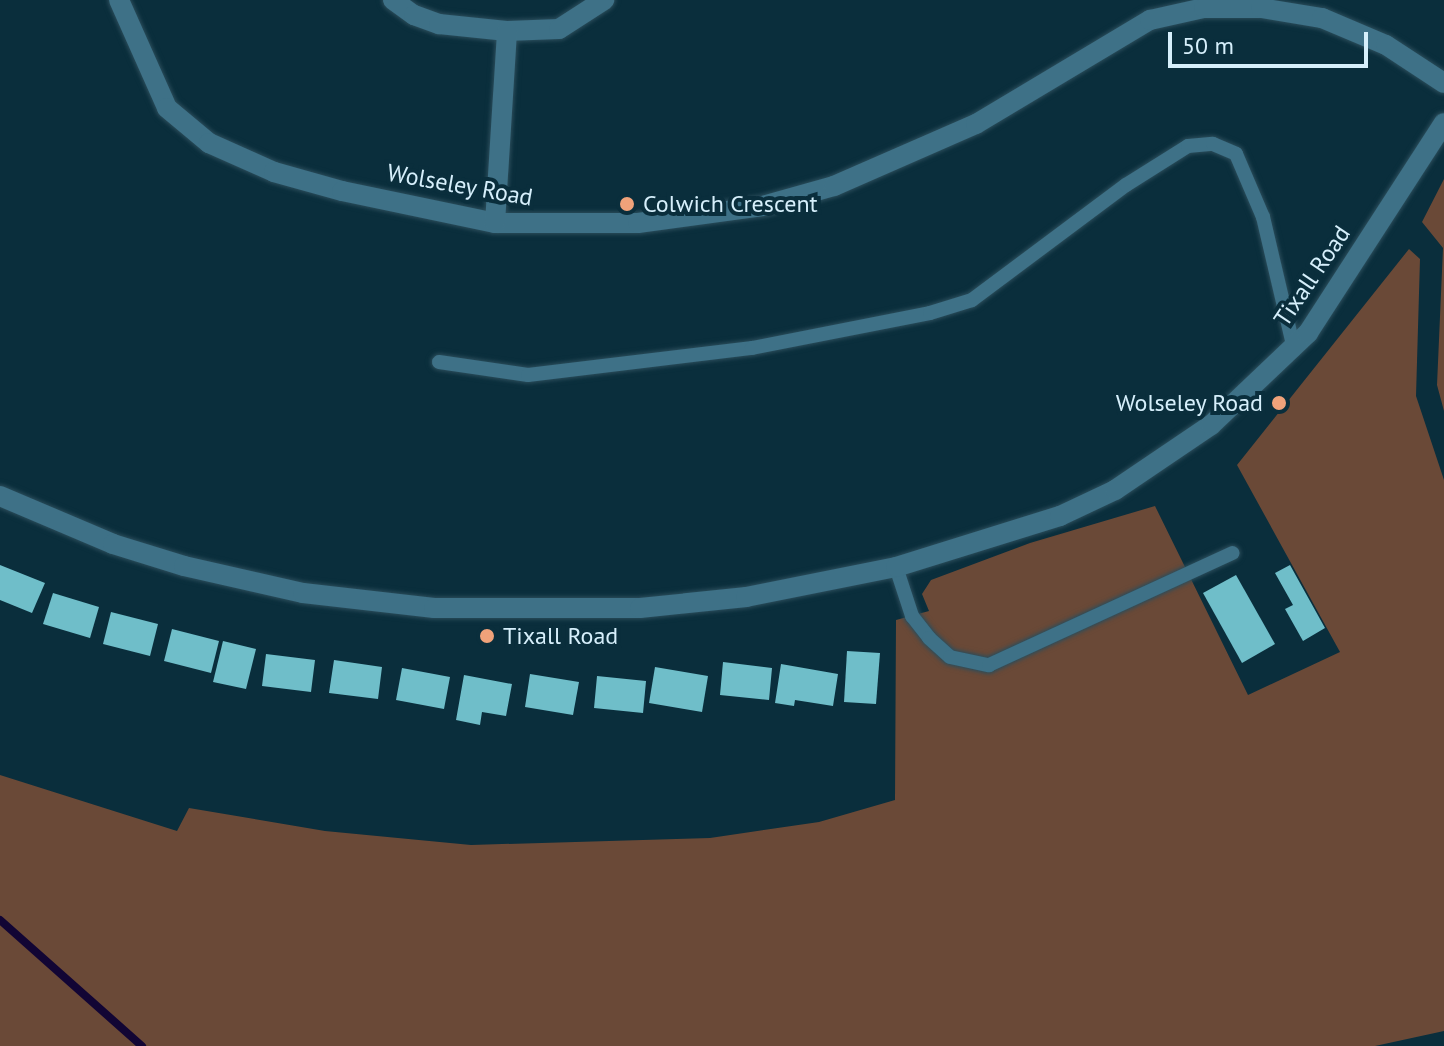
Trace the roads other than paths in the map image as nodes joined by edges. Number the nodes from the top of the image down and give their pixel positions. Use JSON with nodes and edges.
{"nodes":[{"id":1,"x":119,"y":0,"type":"edge"},
{"id":2,"x":393,"y":0,"type":"edge"},
{"id":3,"x":604,"y":0,"type":"edge"},
{"id":4,"x":1261,"y":4,"type":"edge"},
{"id":5,"x":507,"y":31,"type":"junction"},
{"id":6,"x":1444,"y":83,"type":"edge"},
{"id":7,"x":1444,"y":123,"type":"edge"},
{"id":8,"x":495,"y":223,"type":"junction"},
{"id":9,"x":1294,"y":349,"type":"junction"},
{"id":10,"x":439,"y":362,"type":"dead end"},
{"id":11,"x":0,"y":496,"type":"edge"},
{"id":12,"x":1232,"y":553,"type":"dead end"},
{"id":13,"x":896,"y":567,"type":"junction"}],
"edges":[{"from":1,"to":8,"type":"street","name":"Wolseley Road"},
{"from":2,"to":5,"type":"street"},
{"from":3,"to":5,"type":"street"},
{"from":4,"to":6,"type":"street","name":"Wolseley Road"},
{"from":4,"to":8,"type":"street","name":"Wolseley Road"},
{"from":5,"to":8,"type":"street"},
{"from":7,"to":9,"type":"street","name":"Tixall Road"},
{"from":9,"to":10,"type":"lane"},
{"from":9,"to":13,"type":"street","name":"Tixall Road"},
{"from":11,"to":13,"type":"street","name":"Tixall Road"},
{"from":12,"to":13,"type":"lane"}]}
